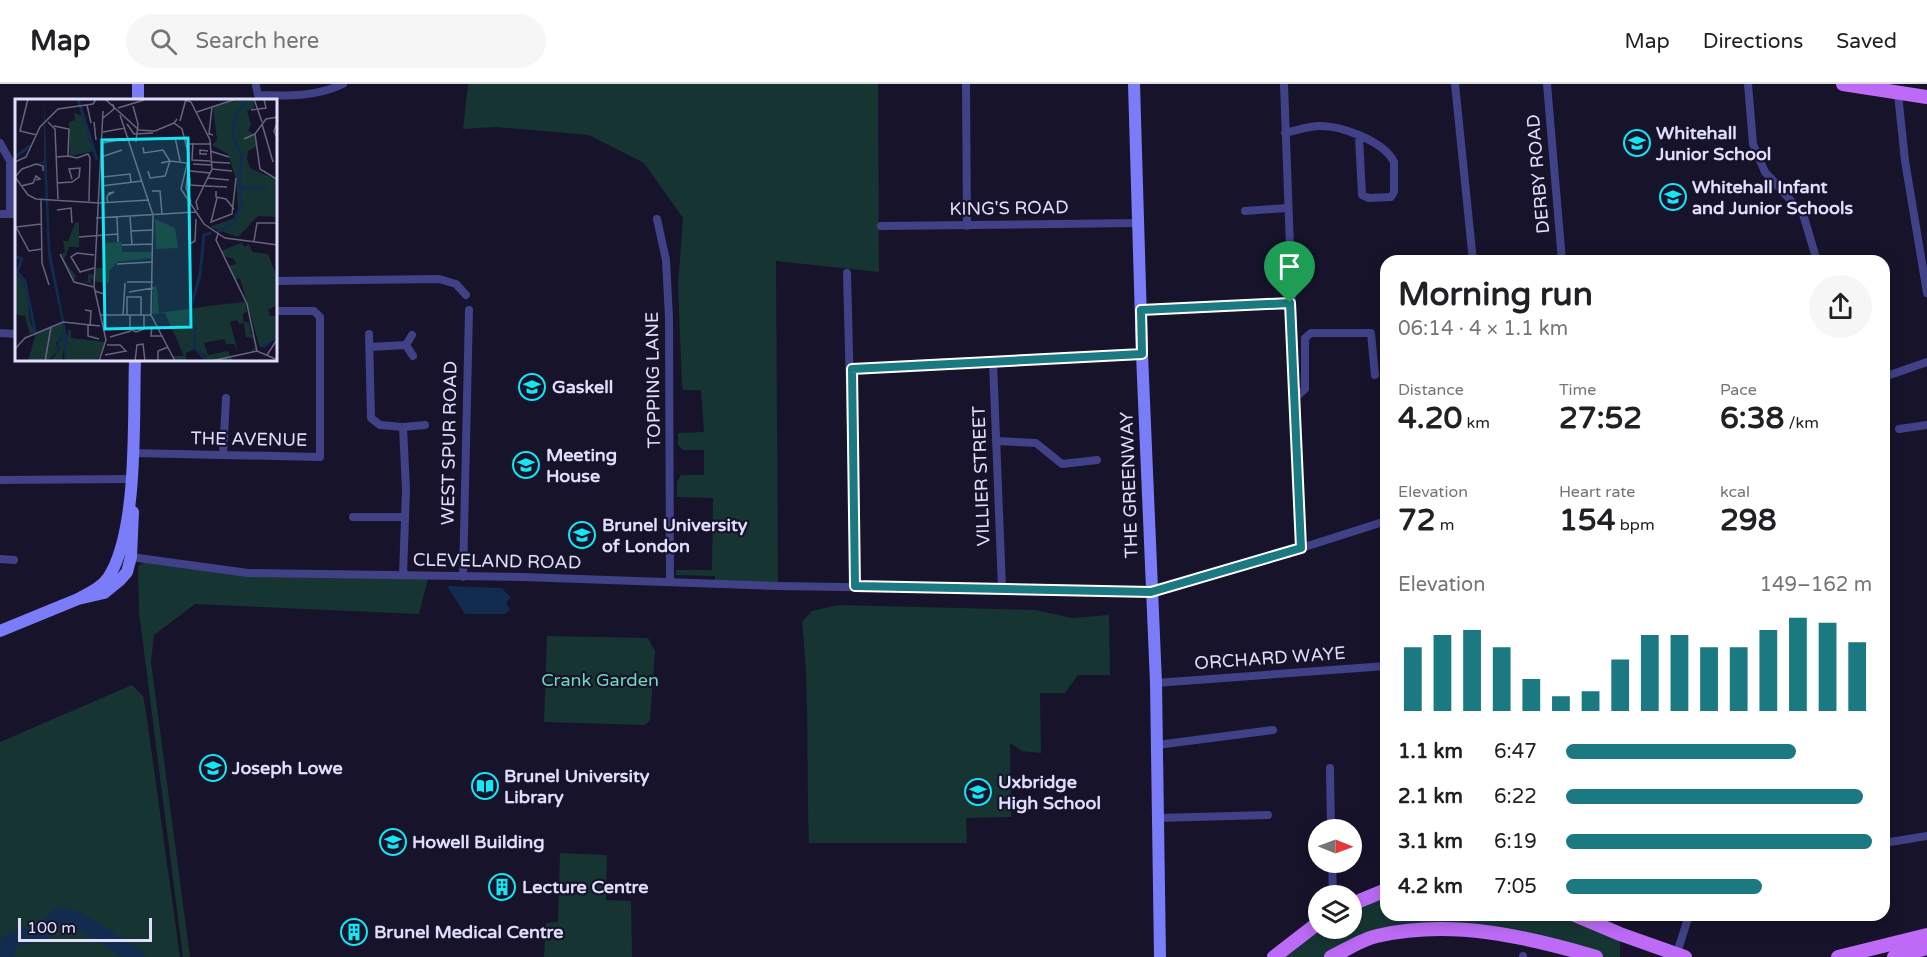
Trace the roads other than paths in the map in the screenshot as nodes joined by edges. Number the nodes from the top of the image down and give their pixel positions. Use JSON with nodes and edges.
{"nodes":[{"id":1,"x":343,"y":84,"type":"edge"},
{"id":2,"x":966,"y":84,"type":"edge"},
{"id":3,"x":1134,"y":84,"type":"edge"},
{"id":4,"x":1284,"y":84,"type":"edge"},
{"id":5,"x":1455,"y":84,"type":"edge"},
{"id":6,"x":1547,"y":84,"type":"edge"},
{"id":7,"x":1748,"y":84,"type":"edge"},
{"id":8,"x":1843,"y":84,"type":"edge"},
{"id":9,"x":256,"y":86,"type":"dead end"},
{"id":10,"x":1898,"y":94,"type":"junction"},
{"id":11,"x":1927,"y":97,"type":"edge"},
{"id":12,"x":1285,"y":132,"type":"junction"},
{"id":13,"x":1359,"y":137,"type":"junction"},
{"id":14,"x":0,"y":142,"type":"edge"},
{"id":15,"x":1287,"y":208,"type":"junction"},
{"id":16,"x":1245,"y":211,"type":"dead end"},
{"id":17,"x":0,"y":214,"type":"edge"},
{"id":18,"x":13,"y":214,"type":"edge"},
{"id":19,"x":657,"y":219,"type":"dead end"},
{"id":20,"x":1138,"y":223,"type":"junction"},
{"id":21,"x":881,"y":226,"type":"dead end"},
{"id":22,"x":967,"y":226,"type":"junction"},
{"id":23,"x":1472,"y":255,"type":"edge"},
{"id":24,"x":1561,"y":255,"type":"edge"},
{"id":25,"x":1815,"y":255,"type":"edge"},
{"id":26,"x":847,"y":273,"type":"dead end"},
{"id":27,"x":278,"y":281,"type":"edge"},
{"id":28,"x":1927,"y":293,"type":"edge"},
{"id":29,"x":466,"y":295,"type":"dead end"},
{"id":30,"x":1290,"y":303,"type":"junction"},
{"id":31,"x":469,"y":310,"type":"dead end"},
{"id":32,"x":1141,"y":310,"type":"junction"},
{"id":33,"x":278,"y":311,"type":"edge"},
{"id":34,"x":0,"y":333,"type":"edge"},
{"id":35,"x":15,"y":334,"type":"edge"},
{"id":36,"x":369,"y":334,"type":"dead end"},
{"id":37,"x":412,"y":335,"type":"dead end"},
{"id":38,"x":406,"y":345,"type":"junction"},
{"id":39,"x":370,"y":346,"type":"junction"},
{"id":40,"x":1142,"y":354,"type":"junction"},
{"id":41,"x":413,"y":356,"type":"dead end"},
{"id":42,"x":135,"y":362,"type":"edge"},
{"id":43,"x":993,"y":362,"type":"junction"},
{"id":44,"x":1927,"y":362,"type":"edge"},
{"id":45,"x":852,"y":369,"type":"junction"},
{"id":46,"x":1376,"y":375,"type":"dead end"},
{"id":47,"x":1890,"y":375,"type":"edge"},
{"id":48,"x":226,"y":398,"type":"dead end"},
{"id":49,"x":1295,"y":398,"type":"junction"},
{"id":50,"x":1927,"y":425,"type":"edge"},
{"id":51,"x":425,"y":426,"type":"dead end"},
{"id":52,"x":403,"y":427,"type":"junction"},
{"id":53,"x":1899,"y":429,"type":"dead end"},
{"id":54,"x":996,"y":441,"type":"junction"},
{"id":55,"x":132,"y":453,"type":"junction"},
{"id":56,"x":223,"y":455,"type":"junction"},
{"id":57,"x":1097,"y":460,"type":"dead end"},
{"id":58,"x":131,"y":479,"type":"junction"},
{"id":59,"x":0,"y":480,"type":"edge"},
{"id":60,"x":131,"y":498,"type":"junction"},
{"id":61,"x":353,"y":517,"type":"dead end"},
{"id":62,"x":405,"y":517,"type":"junction"},
{"id":63,"x":1380,"y":523,"type":"edge"},
{"id":64,"x":1301,"y":548,"type":"junction"},
{"id":65,"x":118,"y":552,"type":"junction"},
{"id":66,"x":131,"y":557,"type":"junction"},
{"id":67,"x":0,"y":559,"type":"edge"},
{"id":68,"x":14,"y":560,"type":"dead end"},
{"id":69,"x":404,"y":576,"type":"junction"},
{"id":70,"x":463,"y":576,"type":"junction"},
{"id":71,"x":670,"y":582,"type":"junction"},
{"id":72,"x":855,"y":586,"type":"junction"},
{"id":73,"x":1002,"y":588,"type":"junction"},
{"id":74,"x":1151,"y":592,"type":"junction"},
{"id":75,"x":78,"y":599,"type":"junction"},
{"id":76,"x":0,"y":631,"type":"edge"},
{"id":77,"x":1380,"y":666,"type":"edge"},
{"id":78,"x":1156,"y":683,"type":"junction"},
{"id":79,"x":1273,"y":730,"type":"dead end"},
{"id":80,"x":1157,"y":745,"type":"junction"},
{"id":81,"x":1330,"y":768,"type":"dead end"},
{"id":82,"x":1268,"y":815,"type":"dead end"},
{"id":83,"x":1158,"y":818,"type":"junction"},
{"id":84,"x":1331,"y":819,"type":"edge"},
{"id":85,"x":1927,"y":836,"type":"edge"},
{"id":86,"x":1890,"y":842,"type":"edge"},
{"id":87,"x":1380,"y":892,"type":"edge"},
{"id":88,"x":1362,"y":900,"type":"edge"},
{"id":89,"x":1591,"y":921,"type":"edge"},
{"id":90,"x":1688,"y":921,"type":"edge"},
{"id":91,"x":1308,"y":930,"type":"edge"},
{"id":92,"x":1927,"y":935,"type":"edge"},
{"id":93,"x":1927,"y":948,"type":"edge"},
{"id":94,"x":1873,"y":953,"type":"edge"},
{"id":95,"x":1278,"y":954,"type":"edge"},
{"id":96,"x":1895,"y":954,"type":"edge"},
{"id":97,"x":1681,"y":956,"type":"edge"},
{"id":98,"x":1160,"y":957,"type":"edge"},
{"id":99,"x":1331,"y":957,"type":"edge"},
{"id":100,"x":1596,"y":957,"type":"edge"},
{"id":101,"x":1838,"y":957,"type":"edge"}],
"edges":[{"from":1,"to":9,"type":"street"},
{"from":2,"to":22,"type":"street"},
{"from":3,"to":20,"type":"street","name":"THE GREENWAY"},
{"from":4,"to":12,"type":"street"},
{"from":5,"to":23,"type":"street"},
{"from":6,"to":24,"type":"street","name":"DERBY ROAD"},
{"from":7,"to":25,"type":"street"},
{"from":8,"to":10,"type":"main road"},
{"from":10,"to":11,"type":"main road"},
{"from":10,"to":28,"type":"street"},
{"from":12,"to":13,"type":"street"},
{"from":12,"to":15,"type":"street"},
{"from":13,"to":13,"type":"street"},
{"from":14,"to":18,"type":"street"},
{"from":15,"to":16,"type":"street"},
{"from":15,"to":30,"type":"street"},
{"from":17,"to":18,"type":"street"},
{"from":19,"to":71,"type":"street","name":"TOPPING LANE"},
{"from":20,"to":22,"type":"street","name":"KING'S ROAD"},
{"from":20,"to":32,"type":"street","name":"THE GREENWAY"},
{"from":21,"to":22,"type":"street","name":"KING'S ROAD"},
{"from":26,"to":45,"type":"street"},
{"from":27,"to":29,"type":"street"},
{"from":30,"to":32,"type":"street"},
{"from":30,"to":49,"type":"street"},
{"from":31,"to":70,"type":"street","name":"WEST SPUR ROAD"},
{"from":32,"to":40,"type":"street","name":"THE GREENWAY"},
{"from":33,"to":56,"type":"street","name":"THE AVENUE"},
{"from":34,"to":35,"type":"street"},
{"from":36,"to":39,"type":"street"},
{"from":37,"to":38,"type":"street"},
{"from":38,"to":39,"type":"street"},
{"from":38,"to":41,"type":"street"},
{"from":39,"to":52,"type":"street"},
{"from":40,"to":43,"type":"street"},
{"from":40,"to":74,"type":"street","name":"THE GREENWAY"},
{"from":42,"to":55,"type":"street"},
{"from":43,"to":45,"type":"street"},
{"from":43,"to":54,"type":"street","name":"VILLIER STREET"},
{"from":44,"to":47,"type":"street"},
{"from":45,"to":72,"type":"street"},
{"from":46,"to":49,"type":"street"},
{"from":48,"to":56,"type":"street"},
{"from":49,"to":64,"type":"street"},
{"from":50,"to":53,"type":"street"},
{"from":51,"to":52,"type":"street"},
{"from":52,"to":62,"type":"street"},
{"from":54,"to":57,"type":"street"},
{"from":54,"to":73,"type":"street","name":"VILLIER STREET"},
{"from":55,"to":56,"type":"street","name":"THE AVENUE"},
{"from":55,"to":58,"type":"street"},
{"from":58,"to":59,"type":"street"},
{"from":58,"to":60,"type":"street"},
{"from":60,"to":65,"type":"street"},
{"from":60,"to":66,"type":"street"},
{"from":61,"to":62,"type":"street"},
{"from":62,"to":69,"type":"street"},
{"from":63,"to":64,"type":"street","name":"CLEVELAND ROAD"},
{"from":64,"to":74,"type":"street","name":"CLEVELAND ROAD"},
{"from":65,"to":66,"type":"street"},
{"from":65,"to":75,"type":"street"},
{"from":66,"to":69,"type":"street","name":"CLEVELAND ROAD"},
{"from":66,"to":75,"type":"street"},
{"from":67,"to":68,"type":"street"},
{"from":69,"to":70,"type":"street","name":"CLEVELAND ROAD"},
{"from":70,"to":71,"type":"street","name":"CLEVELAND ROAD"},
{"from":71,"to":72,"type":"street","name":"CLEVELAND ROAD"},
{"from":72,"to":73,"type":"street","name":"CLEVELAND ROAD"},
{"from":73,"to":74,"type":"street","name":"CLEVELAND ROAD"},
{"from":74,"to":78,"type":"street","name":"THE GREENWAY"},
{"from":75,"to":76,"type":"street"},
{"from":77,"to":78,"type":"street","name":"ORCHARD WAYE"},
{"from":78,"to":80,"type":"street","name":"THE GREENWAY"},
{"from":79,"to":80,"type":"street"},
{"from":80,"to":83,"type":"street","name":"THE GREENWAY"},
{"from":81,"to":84,"type":"street"},
{"from":82,"to":83,"type":"street"},
{"from":83,"to":98,"type":"street","name":"THE GREENWAY"},
{"from":85,"to":86,"type":"street"},
{"from":87,"to":88,"type":"main road"},
{"from":89,"to":97,"type":"main road"},
{"from":90,"to":97,"type":"street"},
{"from":91,"to":95,"type":"main road"},
{"from":92,"to":96,"type":"main road"},
{"from":93,"to":96,"type":"main road"},
{"from":94,"to":96,"type":"main road"},
{"from":94,"to":101,"type":"main road"},
{"from":99,"to":100,"type":"main road"}]}
